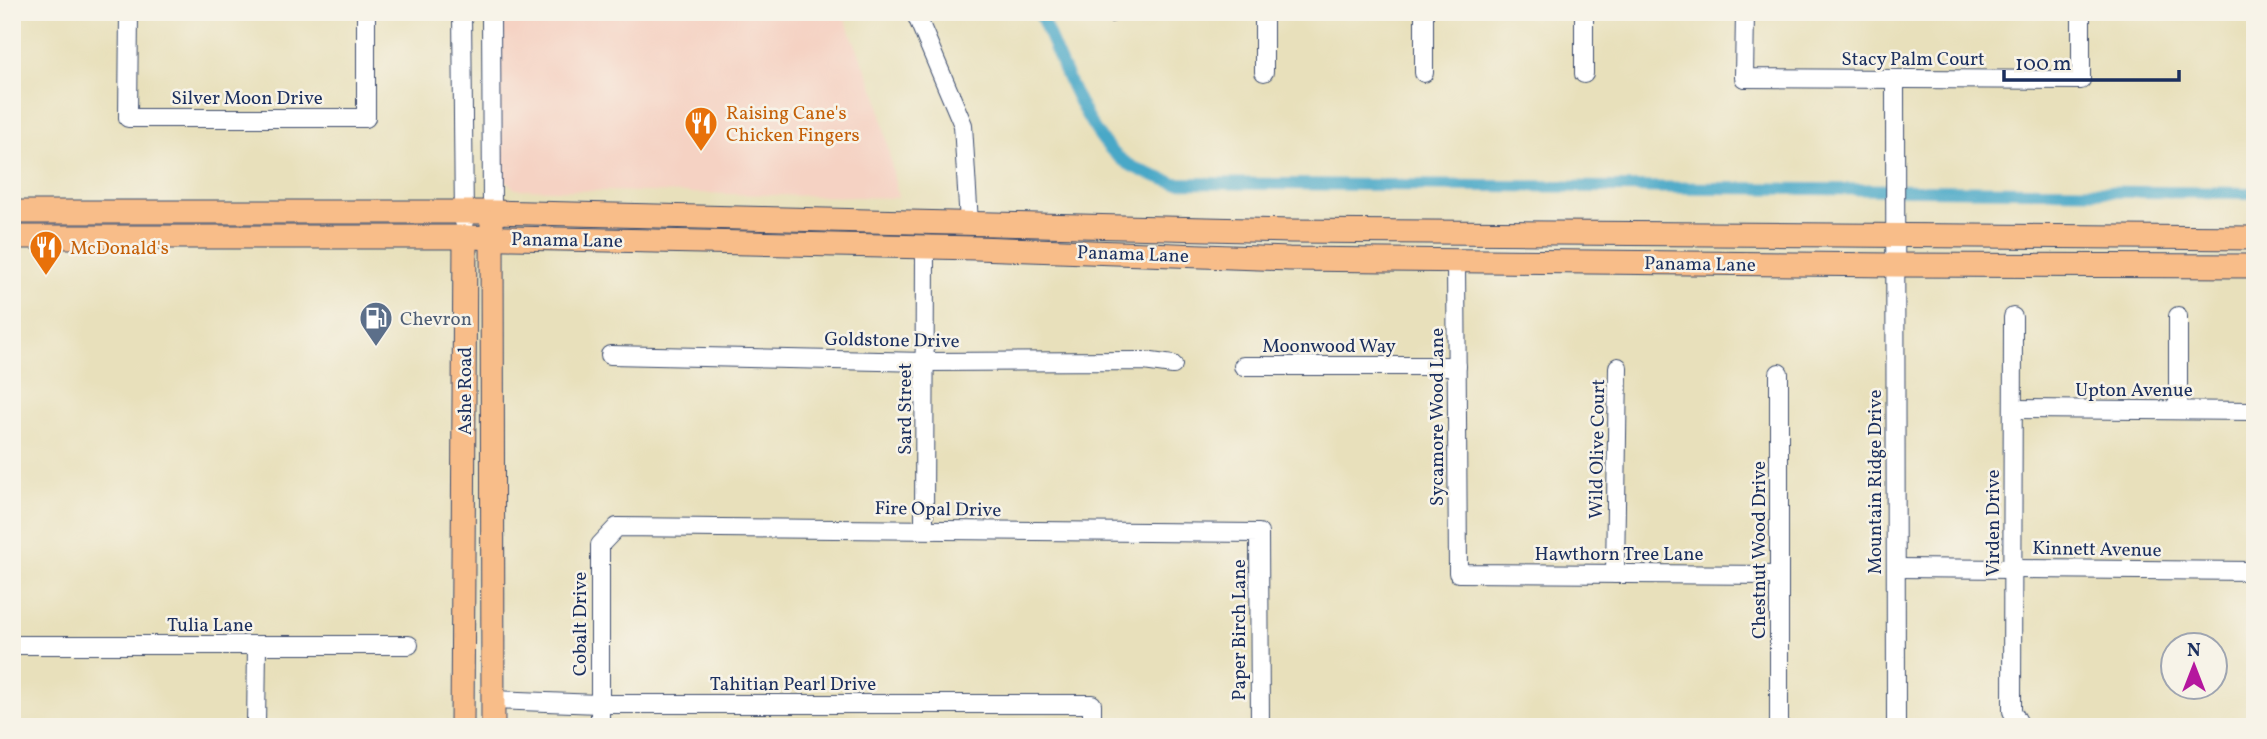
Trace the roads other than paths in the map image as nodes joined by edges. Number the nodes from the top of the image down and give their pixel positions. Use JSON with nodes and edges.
{"nodes":[{"id":1,"x":129,"y":12,"type":"edge"},
{"id":2,"x":366,"y":12,"type":"edge"},
{"id":3,"x":462,"y":12,"type":"edge"},
{"id":4,"x":491,"y":12,"type":"edge"},
{"id":5,"x":915,"y":12,"type":"edge"},
{"id":6,"x":1264,"y":12,"type":"edge"},
{"id":7,"x":1424,"y":12,"type":"edge"},
{"id":8,"x":1584,"y":12,"type":"edge"},
{"id":9,"x":1745,"y":12,"type":"edge"},
{"id":10,"x":2081,"y":12,"type":"edge"},
{"id":11,"x":1264,"y":72,"type":"dead end"},
{"id":12,"x":1424,"y":73,"type":"dead end"},
{"id":13,"x":1584,"y":74,"type":"dead end"},
{"id":14,"x":1895,"y":79,"type":"junction"},
{"id":15,"x":12,"y":212,"type":"edge"},
{"id":16,"x":463,"y":212,"type":"junction"},
{"id":17,"x":492,"y":212,"type":"junction"},
{"id":18,"x":969,"y":223,"type":"junction"},
{"id":19,"x":1546,"y":233,"type":"junction"},
{"id":20,"x":1894,"y":236,"type":"junction"},
{"id":21,"x":12,"y":237,"type":"edge"},
{"id":22,"x":465,"y":237,"type":"junction"},
{"id":23,"x":492,"y":237,"type":"junction"},
{"id":24,"x":2255,"y":238,"type":"edge"},
{"id":25,"x":925,"y":247,"type":"junction"},
{"id":26,"x":1456,"y":261,"type":"junction"},
{"id":27,"x":1894,"y":265,"type":"junction"},
{"id":28,"x":2255,"y":266,"type":"edge"},
{"id":29,"x":2178,"y":316,"type":"dead end"},
{"id":30,"x":2013,"y":317,"type":"dead end"},
{"id":31,"x":610,"y":355,"type":"dead end"},
{"id":32,"x":925,"y":362,"type":"junction"},
{"id":33,"x":1173,"y":365,"type":"dead end"},
{"id":34,"x":1243,"y":366,"type":"dead end"},
{"id":35,"x":1457,"y":366,"type":"junction"},
{"id":36,"x":1618,"y":367,"type":"dead end"},
{"id":37,"x":1779,"y":373,"type":"dead end"},
{"id":38,"x":2013,"y":409,"type":"junction"},
{"id":39,"x":2178,"y":410,"type":"junction"},
{"id":40,"x":2255,"y":411,"type":"edge"},
{"id":41,"x":463,"y":459,"type":"junction"},
{"id":42,"x":617,"y":527,"type":"joint"},
{"id":43,"x":924,"y":529,"type":"junction"},
{"id":44,"x":1259,"y":533,"type":"joint"},
{"id":45,"x":1896,"y":568,"type":"junction"},
{"id":46,"x":2014,"y":568,"type":"junction"},
{"id":47,"x":2255,"y":570,"type":"edge"},
{"id":48,"x":1458,"y":573,"type":"joint"},
{"id":49,"x":1615,"y":574,"type":"junction"},
{"id":50,"x":1779,"y":575,"type":"junction"},
{"id":51,"x":463,"y":581,"type":"junction"},
{"id":52,"x":492,"y":582,"type":"junction"},
{"id":53,"x":12,"y":645,"type":"edge"},
{"id":54,"x":257,"y":645,"type":"junction"},
{"id":55,"x":408,"y":645,"type":"dead end"},
{"id":56,"x":494,"y":700,"type":"junction"},
{"id":57,"x":600,"y":704,"type":"junction"},
{"id":58,"x":256,"y":727,"type":"edge"},
{"id":59,"x":462,"y":727,"type":"edge"},
{"id":60,"x":493,"y":727,"type":"edge"},
{"id":61,"x":600,"y":727,"type":"edge"},
{"id":62,"x":1092,"y":727,"type":"edge"},
{"id":63,"x":1260,"y":727,"type":"edge"},
{"id":64,"x":1779,"y":727,"type":"edge"},
{"id":65,"x":1896,"y":727,"type":"edge"},
{"id":66,"x":2021,"y":727,"type":"edge"}],
"edges":[{"from":1,"to":2,"type":"street","name":"Silver Moon Drive"},
{"from":3,"to":16,"type":"street","name":"Ashe Road"},
{"from":4,"to":17,"type":"street","name":"Ashe Road"},
{"from":5,"to":18,"type":"street"},
{"from":6,"to":11,"type":"street"},
{"from":7,"to":12,"type":"street"},
{"from":8,"to":13,"type":"street"},
{"from":9,"to":14,"type":"street","name":"Stacy Palm Court"},
{"from":10,"to":14,"type":"street","name":"Stacy Palm Court"},
{"from":14,"to":20,"type":"street","name":"Mountain Ridge Drive"},
{"from":15,"to":16,"type":"main road","name":"Panama Lane"},
{"from":16,"to":17,"type":"main road","name":"Panama Lane"},
{"from":16,"to":22,"type":"street","name":"Ashe Road"},
{"from":17,"to":18,"type":"main road","name":"Panama Lane"},
{"from":17,"to":23,"type":"main road","name":"Ashe Road"},
{"from":18,"to":19,"type":"main road","name":"Panama Lane"},
{"from":18,"to":25,"type":"main road"},
{"from":19,"to":20,"type":"main road","name":"Panama Lane"},
{"from":19,"to":26,"type":"main road"},
{"from":20,"to":24,"type":"main road","name":"Panama Lane"},
{"from":20,"to":27,"type":"street","name":"Mountain Ridge Drive"},
{"from":21,"to":22,"type":"main road","name":"Panama Lane"},
{"from":22,"to":23,"type":"main road","name":"Panama Lane"},
{"from":22,"to":41,"type":"main road","name":"Ashe Road"},
{"from":23,"to":25,"type":"main road","name":"Panama Lane"},
{"from":23,"to":52,"type":"main road","name":"Ashe Road"},
{"from":25,"to":26,"type":"main road","name":"Panama Lane"},
{"from":25,"to":32,"type":"street","name":"Sard Street"},
{"from":26,"to":27,"type":"main road","name":"Panama Lane"},
{"from":26,"to":35,"type":"street","name":"Sycamore Wood Lane"},
{"from":27,"to":28,"type":"main road","name":"Panama Lane"},
{"from":27,"to":45,"type":"street","name":"Mountain Ridge Drive"},
{"from":29,"to":39,"type":"street"},
{"from":30,"to":38,"type":"street","name":"Virden Drive"},
{"from":31,"to":32,"type":"street","name":"Goldstone Drive"},
{"from":32,"to":33,"type":"street","name":"Goldstone Drive"},
{"from":32,"to":43,"type":"street","name":"Sard Street"},
{"from":34,"to":35,"type":"street","name":"Moonwood Way"},
{"from":35,"to":48,"type":"street","name":"Sycamore Wood Lane"},
{"from":36,"to":49,"type":"street","name":"Wild Olive Court"},
{"from":37,"to":50,"type":"street","name":"Chestnut Wood Drive"},
{"from":38,"to":39,"type":"street","name":"Upton Avenue"},
{"from":38,"to":46,"type":"street","name":"Virden Drive"},
{"from":39,"to":40,"type":"street","name":"Upton Avenue"},
{"from":41,"to":51,"type":"main road","name":"Ashe Road"},
{"from":41,"to":52,"type":"main road"},
{"from":42,"to":43,"type":"street","name":"Fire Opal Drive"},
{"from":42,"to":57,"type":"street","name":"Cobalt Drive"},
{"from":43,"to":44,"type":"street","name":"Fire Opal Drive"},
{"from":44,"to":63,"type":"street","name":"Paper Birch Lane"},
{"from":45,"to":46,"type":"street","name":"Kinnett Avenue"},
{"from":45,"to":65,"type":"street","name":"Mountain Ridge Drive"},
{"from":46,"to":47,"type":"street","name":"Kinnett Avenue"},
{"from":46,"to":66,"type":"street","name":"Virden Drive"},
{"from":48,"to":49,"type":"street","name":"Hawthorn Tree Lane"},
{"from":49,"to":50,"type":"street","name":"Hawthorn Tree Lane"},
{"from":50,"to":64,"type":"street","name":"Chestnut Wood Drive"},
{"from":51,"to":56,"type":"main road"},
{"from":51,"to":59,"type":"main road","name":"Ashe Road"},
{"from":52,"to":56,"type":"main road","name":"Ashe Road"},
{"from":53,"to":54,"type":"street","name":"Tulia Lane"},
{"from":54,"to":55,"type":"street","name":"Tulia Lane"},
{"from":54,"to":58,"type":"street"},
{"from":56,"to":57,"type":"street","name":"Tahitian Pearl Drive"},
{"from":56,"to":60,"type":"main road","name":"Ashe Road"},
{"from":57,"to":61,"type":"street","name":"Cobalt Drive"},
{"from":57,"to":62,"type":"street","name":"Tahitian Pearl Drive"}]}
